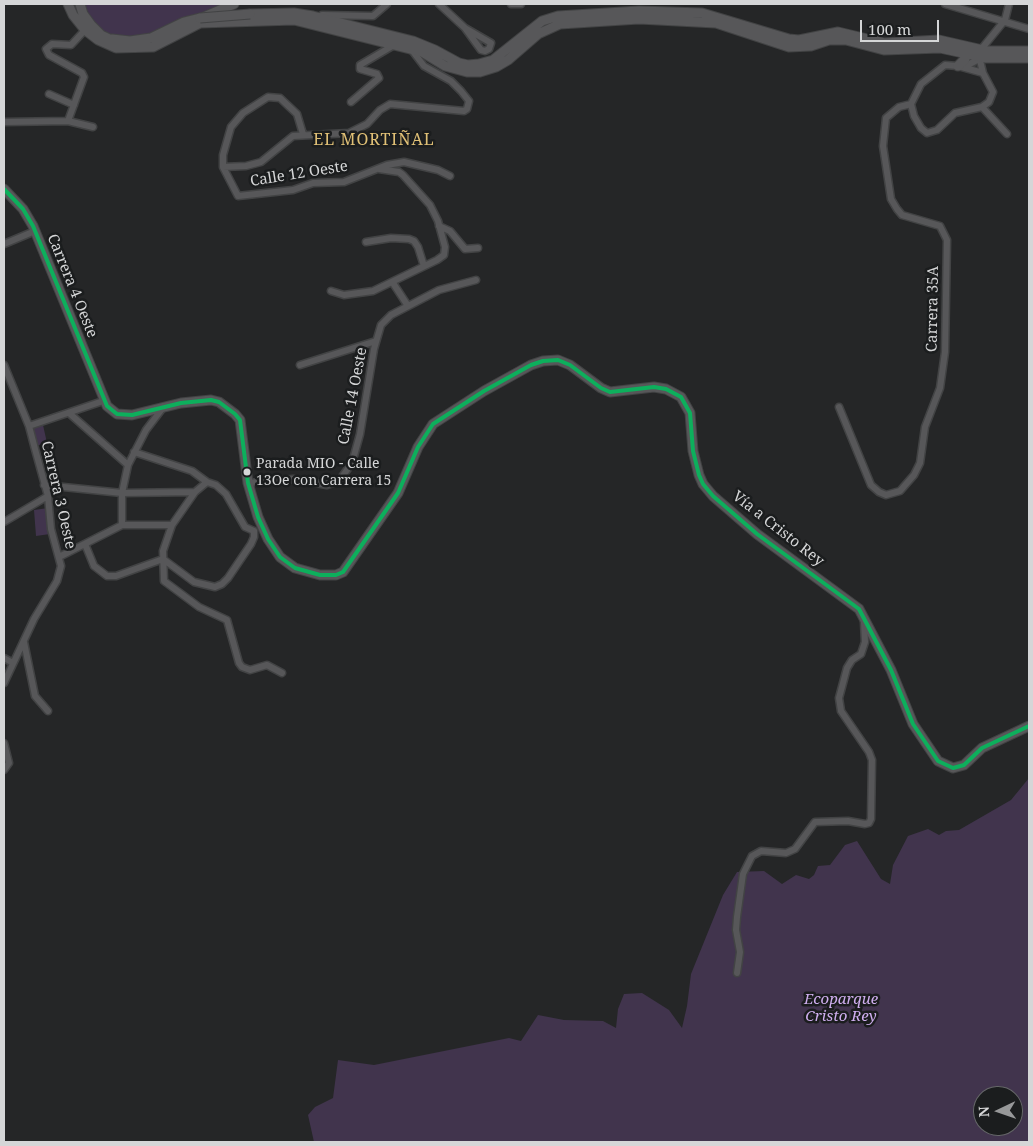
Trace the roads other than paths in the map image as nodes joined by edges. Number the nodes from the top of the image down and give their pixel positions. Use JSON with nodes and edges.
{"nodes":[{"id":1,"x":387,"y":4,"type":"edge"},
{"id":2,"x":439,"y":4,"type":"edge"},
{"id":3,"x":511,"y":4,"type":"edge"},
{"id":4,"x":521,"y":4,"type":"edge"},
{"id":5,"x":945,"y":4,"type":"edge"},
{"id":6,"x":1009,"y":4,"type":"edge"},
{"id":7,"x":231,"y":5,"type":"edge"},
{"id":8,"x":69,"y":6,"type":"edge"},
{"id":9,"x":80,"y":8,"type":"edge"},
{"id":10,"x":313,"y":16,"type":"junction"},
{"id":11,"x":717,"y":20,"type":"junction"},
{"id":12,"x":1005,"y":20,"type":"junction"},
{"id":13,"x":200,"y":24,"type":"junction"},
{"id":14,"x":465,"y":28,"type":"dead end"},
{"id":15,"x":1029,"y":29,"type":"edge"},
{"id":16,"x":85,"y":30,"type":"junction"},
{"id":17,"x":106,"y":38,"type":"junction"},
{"id":18,"x":375,"y":39,"type":"junction"},
{"id":19,"x":394,"y":45,"type":"junction"},
{"id":20,"x":411,"y":49,"type":"junction"},
{"id":21,"x":963,"y":52,"type":"junction"},
{"id":22,"x":1028,"y":52,"type":"edge"},
{"id":23,"x":382,"y":53,"type":"junction"},
{"id":24,"x":980,"y":53,"type":"junction"},
{"id":25,"x":433,"y":57,"type":"junction"},
{"id":26,"x":424,"y":66,"type":"junction"},
{"id":27,"x":958,"y":66,"type":"junction"},
{"id":28,"x":982,"y":73,"type":"junction"},
{"id":29,"x":49,"y":94,"type":"dead end"},
{"id":30,"x":351,"y":102,"type":"dead end"},
{"id":31,"x":911,"y":104,"type":"junction"},
{"id":32,"x":74,"y":105,"type":"junction"},
{"id":33,"x":982,"y":107,"type":"junction"},
{"id":34,"x":68,"y":121,"type":"junction"},
{"id":35,"x":4,"y":122,"type":"edge"},
{"id":36,"x":93,"y":127,"type":"dead end"},
{"id":37,"x":303,"y":134,"type":"junction"},
{"id":38,"x":1007,"y":134,"type":"dead end"},
{"id":39,"x":223,"y":167,"type":"junction"},
{"id":40,"x":379,"y":169,"type":"junction"},
{"id":41,"x":450,"y":176,"type":"dead end"},
{"id":42,"x":4,"y":189,"type":"edge"},
{"id":43,"x":439,"y":226,"type":"junction"},
{"id":44,"x":35,"y":231,"type":"junction"},
{"id":45,"x":366,"y":242,"type":"dead end"},
{"id":46,"x":4,"y":244,"type":"edge"},
{"id":47,"x":478,"y":248,"type":"dead end"},
{"id":48,"x":424,"y":266,"type":"junction"},
{"id":49,"x":476,"y":280,"type":"dead end"},
{"id":50,"x":393,"y":283,"type":"junction"},
{"id":51,"x":332,"y":291,"type":"dead end"},
{"id":52,"x":408,"y":306,"type":"junction"},
{"id":53,"x":376,"y":341,"type":"junction"},
{"id":54,"x":4,"y":365,"type":"edge"},
{"id":55,"x":300,"y":365,"type":"dead end"},
{"id":56,"x":103,"y":401,"type":"junction"},
{"id":57,"x":839,"y":407,"type":"dead end"},
{"id":58,"x":162,"y":409,"type":"junction"},
{"id":59,"x":69,"y":413,"type":"junction"},
{"id":60,"x":29,"y":426,"type":"junction"},
{"id":61,"x":134,"y":452,"type":"junction"},
{"id":62,"x":128,"y":465,"type":"junction"},
{"id":63,"x":207,"y":482,"type":"junction"},
{"id":64,"x":248,"y":482,"type":"junction"},
{"id":65,"x":44,"y":485,"type":"junction"},
{"id":66,"x":195,"y":492,"type":"junction"},
{"id":67,"x":122,"y":493,"type":"junction"},
{"id":68,"x":48,"y":496,"type":"junction"},
{"id":69,"x":4,"y":522,"type":"edge"},
{"id":70,"x":122,"y":524,"type":"junction"},
{"id":71,"x":172,"y":525,"type":"junction"},
{"id":72,"x":261,"y":525,"type":"junction"},
{"id":73,"x":254,"y":531,"type":"junction"},
{"id":74,"x":85,"y":544,"type":"junction"},
{"id":75,"x":59,"y":557,"type":"junction"},
{"id":76,"x":163,"y":559,"type":"junction"},
{"id":77,"x":860,"y":610,"type":"junction"},
{"id":78,"x":24,"y":642,"type":"junction"},
{"id":79,"x":4,"y":658,"type":"edge"},
{"id":80,"x":13,"y":663,"type":"junction"},
{"id":81,"x":282,"y":673,"type":"dead end"},
{"id":82,"x":4,"y":683,"type":"edge"},
{"id":83,"x":48,"y":711,"type":"dead end"},
{"id":84,"x":1029,"y":726,"type":"edge"},
{"id":85,"x":4,"y":743,"type":"edge"},
{"id":86,"x":4,"y":770,"type":"edge"},
{"id":87,"x":737,"y":973,"type":"dead end"}],
"edges":[{"from":1,"to":10,"type":"street"},
{"from":2,"to":14,"type":"street"},
{"from":3,"to":4,"type":"street"},
{"from":5,"to":12,"type":"street"},
{"from":6,"to":12,"type":"street"},
{"from":7,"to":13,"type":"main road"},
{"from":7,"to":17,"type":"main road"},
{"from":8,"to":16,"type":"main road"},
{"from":9,"to":16,"type":"main road"},
{"from":9,"to":17,"type":"main road"},
{"from":10,"to":11,"type":"main road"},
{"from":10,"to":17,"type":"main road","bridge":true},
{"from":11,"to":21,"type":"main road"},
{"from":11,"to":24,"type":"main road"},
{"from":11,"to":25,"type":"main road"},
{"from":12,"to":15,"type":"street"},
{"from":12,"to":24,"type":"street"},
{"from":13,"to":16,"type":"main road"},
{"from":13,"to":18,"type":"main road"},
{"from":16,"to":32,"type":"street"},
{"from":18,"to":19,"type":"main road"},
{"from":18,"to":23,"type":"street"},
{"from":19,"to":20,"type":"main road"},
{"from":19,"to":23,"type":"street"},
{"from":20,"to":25,"type":"main road"},
{"from":20,"to":26,"type":"street"},
{"from":21,"to":24,"type":"main road"},
{"from":21,"to":27,"type":"main road"},
{"from":22,"to":24,"type":"main road"},
{"from":23,"to":30,"type":"street"},
{"from":24,"to":27,"type":"street"},
{"from":24,"to":28,"type":"street"},
{"from":25,"to":26,"type":"street"},
{"from":26,"to":37,"type":"street"},
{"from":27,"to":28,"type":"street"},
{"from":27,"to":31,"type":"street"},
{"from":28,"to":33,"type":"street"},
{"from":29,"to":32,"type":"street"},
{"from":31,"to":33,"type":"street"},
{"from":31,"to":57,"type":"street","name":"Carrera 35A"},
{"from":32,"to":34,"type":"street"},
{"from":33,"to":38,"type":"street"},
{"from":34,"to":35,"type":"street"},
{"from":34,"to":36,"type":"street"},
{"from":37,"to":39,"type":"street"},
{"from":37,"to":39,"type":"street"},
{"from":39,"to":40,"type":"street","name":"Calle 12 Oeste"},
{"from":40,"to":41,"type":"street","name":"Calle 12 Oeste"},
{"from":40,"to":43,"type":"street"},
{"from":42,"to":44,"type":"main road","name":"Carrera 4 Oeste"},
{"from":43,"to":47,"type":"street"},
{"from":43,"to":48,"type":"street"},
{"from":44,"to":46,"type":"street"},
{"from":44,"to":56,"type":"main road","name":"Carrera 4 Oeste"},
{"from":45,"to":48,"type":"street"},
{"from":48,"to":50,"type":"street"},
{"from":49,"to":52,"type":"street","name":"Calle 14 Oeste"},
{"from":50,"to":51,"type":"street"},
{"from":50,"to":52,"type":"street"},
{"from":52,"to":53,"type":"street","name":"Calle 14 Oeste"},
{"from":53,"to":55,"type":"street"},
{"from":53,"to":64,"type":"street","name":"Calle 14 Oeste"},
{"from":54,"to":60,"type":"street","name":"Carrera 3 Oeste"},
{"from":56,"to":58,"type":"main road","name":"Vía a Cristo Rey"},
{"from":56,"to":59,"type":"street"},
{"from":58,"to":61,"type":"street"},
{"from":58,"to":64,"type":"main road","name":"Vía a Cristo Rey"},
{"from":59,"to":60,"type":"street"},
{"from":59,"to":62,"type":"street"},
{"from":60,"to":65,"type":"street","name":"Carrera 3 Oeste"},
{"from":61,"to":62,"type":"street"},
{"from":61,"to":63,"type":"street"},
{"from":62,"to":67,"type":"street"},
{"from":63,"to":66,"type":"street"},
{"from":63,"to":73,"type":"street"},
{"from":64,"to":72,"type":"main road","name":"Vía a Cristo Rey"},
{"from":65,"to":67,"type":"street"},
{"from":65,"to":68,"type":"street","name":"Carrera 3 Oeste"},
{"from":66,"to":67,"type":"street"},
{"from":66,"to":71,"type":"street"},
{"from":67,"to":70,"type":"street"},
{"from":68,"to":69,"type":"street"},
{"from":68,"to":75,"type":"street","name":"Carrera 3 Oeste"},
{"from":70,"to":71,"type":"street"},
{"from":70,"to":74,"type":"street"},
{"from":71,"to":76,"type":"street"},
{"from":72,"to":73,"type":"street"},
{"from":72,"to":77,"type":"main road","name":"Vía a Cristo Rey"},
{"from":73,"to":76,"type":"street"},
{"from":74,"to":75,"type":"street"},
{"from":74,"to":76,"type":"street"},
{"from":75,"to":78,"type":"street","name":"Carrera 3 Oeste"},
{"from":76,"to":81,"type":"street"},
{"from":77,"to":84,"type":"main road","name":"Vía a Cristo Rey"},
{"from":77,"to":87,"type":"street"},
{"from":78,"to":80,"type":"street"},
{"from":78,"to":83,"type":"street"},
{"from":79,"to":80,"type":"street"},
{"from":80,"to":82,"type":"street"},
{"from":85,"to":86,"type":"street"}]}
